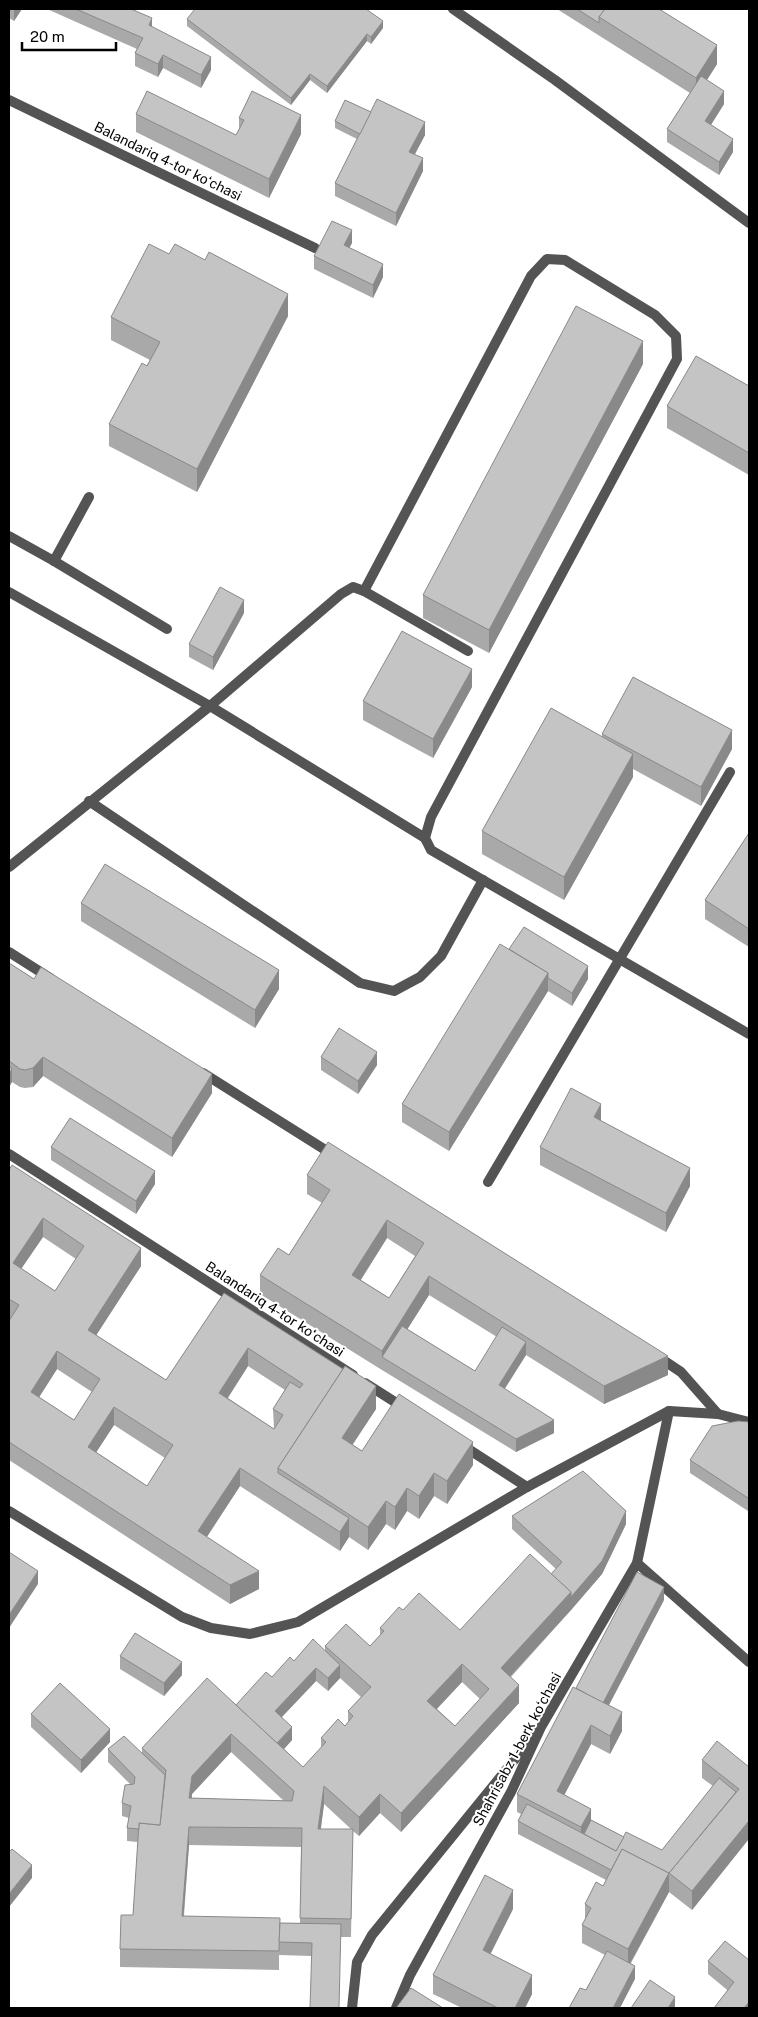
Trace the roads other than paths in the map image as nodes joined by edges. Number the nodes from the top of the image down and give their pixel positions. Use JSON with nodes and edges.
{"nodes":[{"id":1,"x":453,"y":9,"type":"edge"},
{"id":2,"x":9,"y":100,"type":"edge"},
{"id":3,"x":749,"y":223,"type":"edge"},
{"id":4,"x":314,"y":248,"type":"dead end"},
{"id":5,"x":89,"y":497,"type":"dead end"},
{"id":6,"x":9,"y":536,"type":"edge"},
{"id":7,"x":54,"y":561,"type":"junction"},
{"id":8,"x":364,"y":591,"type":"junction"},
{"id":9,"x":9,"y":592,"type":"edge"},
{"id":10,"x":167,"y":629,"type":"dead end"},
{"id":11,"x":468,"y":651,"type":"dead end"},
{"id":12,"x":210,"y":706,"type":"junction"},
{"id":13,"x":730,"y":772,"type":"dead end"},
{"id":14,"x":89,"y":802,"type":"junction"},
{"id":15,"x":425,"y":838,"type":"junction"},
{"id":16,"x":9,"y":866,"type":"edge"},
{"id":17,"x":483,"y":880,"type":"junction"},
{"id":18,"x":9,"y":952,"type":"edge"},
{"id":19,"x":619,"y":959,"type":"junction"},
{"id":20,"x":59,"y":984,"type":"edge"},
{"id":21,"x":749,"y":1034,"type":"edge"},
{"id":22,"x":194,"y":1068,"type":"edge"},
{"id":23,"x":9,"y":1154,"type":"edge"},
{"id":24,"x":345,"y":1162,"type":"edge"},
{"id":25,"x":488,"y":1182,"type":"dead end"},
{"id":26,"x":647,"y":1351,"type":"edge"},
{"id":27,"x":669,"y":1411,"type":"junction"},
{"id":28,"x":718,"y":1414,"type":"junction"},
{"id":29,"x":418,"y":1417,"type":"edge"},
{"id":30,"x":749,"y":1422,"type":"edge"},
{"id":31,"x":452,"y":1439,"type":"edge"},
{"id":32,"x":527,"y":1487,"type":"junction"},
{"id":33,"x":9,"y":1511,"type":"edge"},
{"id":34,"x":637,"y":1563,"type":"junction"},
{"id":35,"x":749,"y":1662,"type":"edge"},
{"id":36,"x":541,"y":1727,"type":"junction"},
{"id":37,"x":352,"y":2008,"type":"edge"},
{"id":38,"x":396,"y":2008,"type":"edge"}],
"edges":[{"from":1,"to":3,"type":"street"},
{"from":2,"to":4,"type":"street","name":"Balandariq 4-tor koʻchasi"},
{"from":5,"to":7,"type":"street"},
{"from":6,"to":7,"type":"street"},
{"from":7,"to":10,"type":"street"},
{"from":8,"to":11,"type":"street"},
{"from":8,"to":12,"type":"street"},
{"from":8,"to":15,"type":"street"},
{"from":9,"to":12,"type":"street"},
{"from":12,"to":14,"type":"street"},
{"from":12,"to":15,"type":"street"},
{"from":13,"to":19,"type":"street"},
{"from":14,"to":16,"type":"street"},
{"from":14,"to":17,"type":"street"},
{"from":15,"to":17,"type":"street"},
{"from":17,"to":19,"type":"street"},
{"from":18,"to":20,"type":"street"},
{"from":19,"to":21,"type":"street"},
{"from":19,"to":25,"type":"street"},
{"from":22,"to":24,"type":"street"},
{"from":23,"to":29,"type":"street","name":"Balandariq 4-tor koʻchasi"},
{"from":26,"to":28,"type":"street"},
{"from":27,"to":28,"type":"street"},
{"from":27,"to":32,"type":"street"},
{"from":27,"to":34,"type":"street","name":"Shahrisabz 1-berk koʻchasi"},
{"from":28,"to":30,"type":"street"},
{"from":31,"to":32,"type":"street"},
{"from":32,"to":33,"type":"street"},
{"from":34,"to":35,"type":"street"},
{"from":34,"to":36,"type":"street","name":"Shahrisabz 1-berk koʻchasi"},
{"from":36,"to":37,"type":"street"},
{"from":36,"to":38,"type":"street","name":"Shahrisabz 1-berk koʻchasi"}]}
